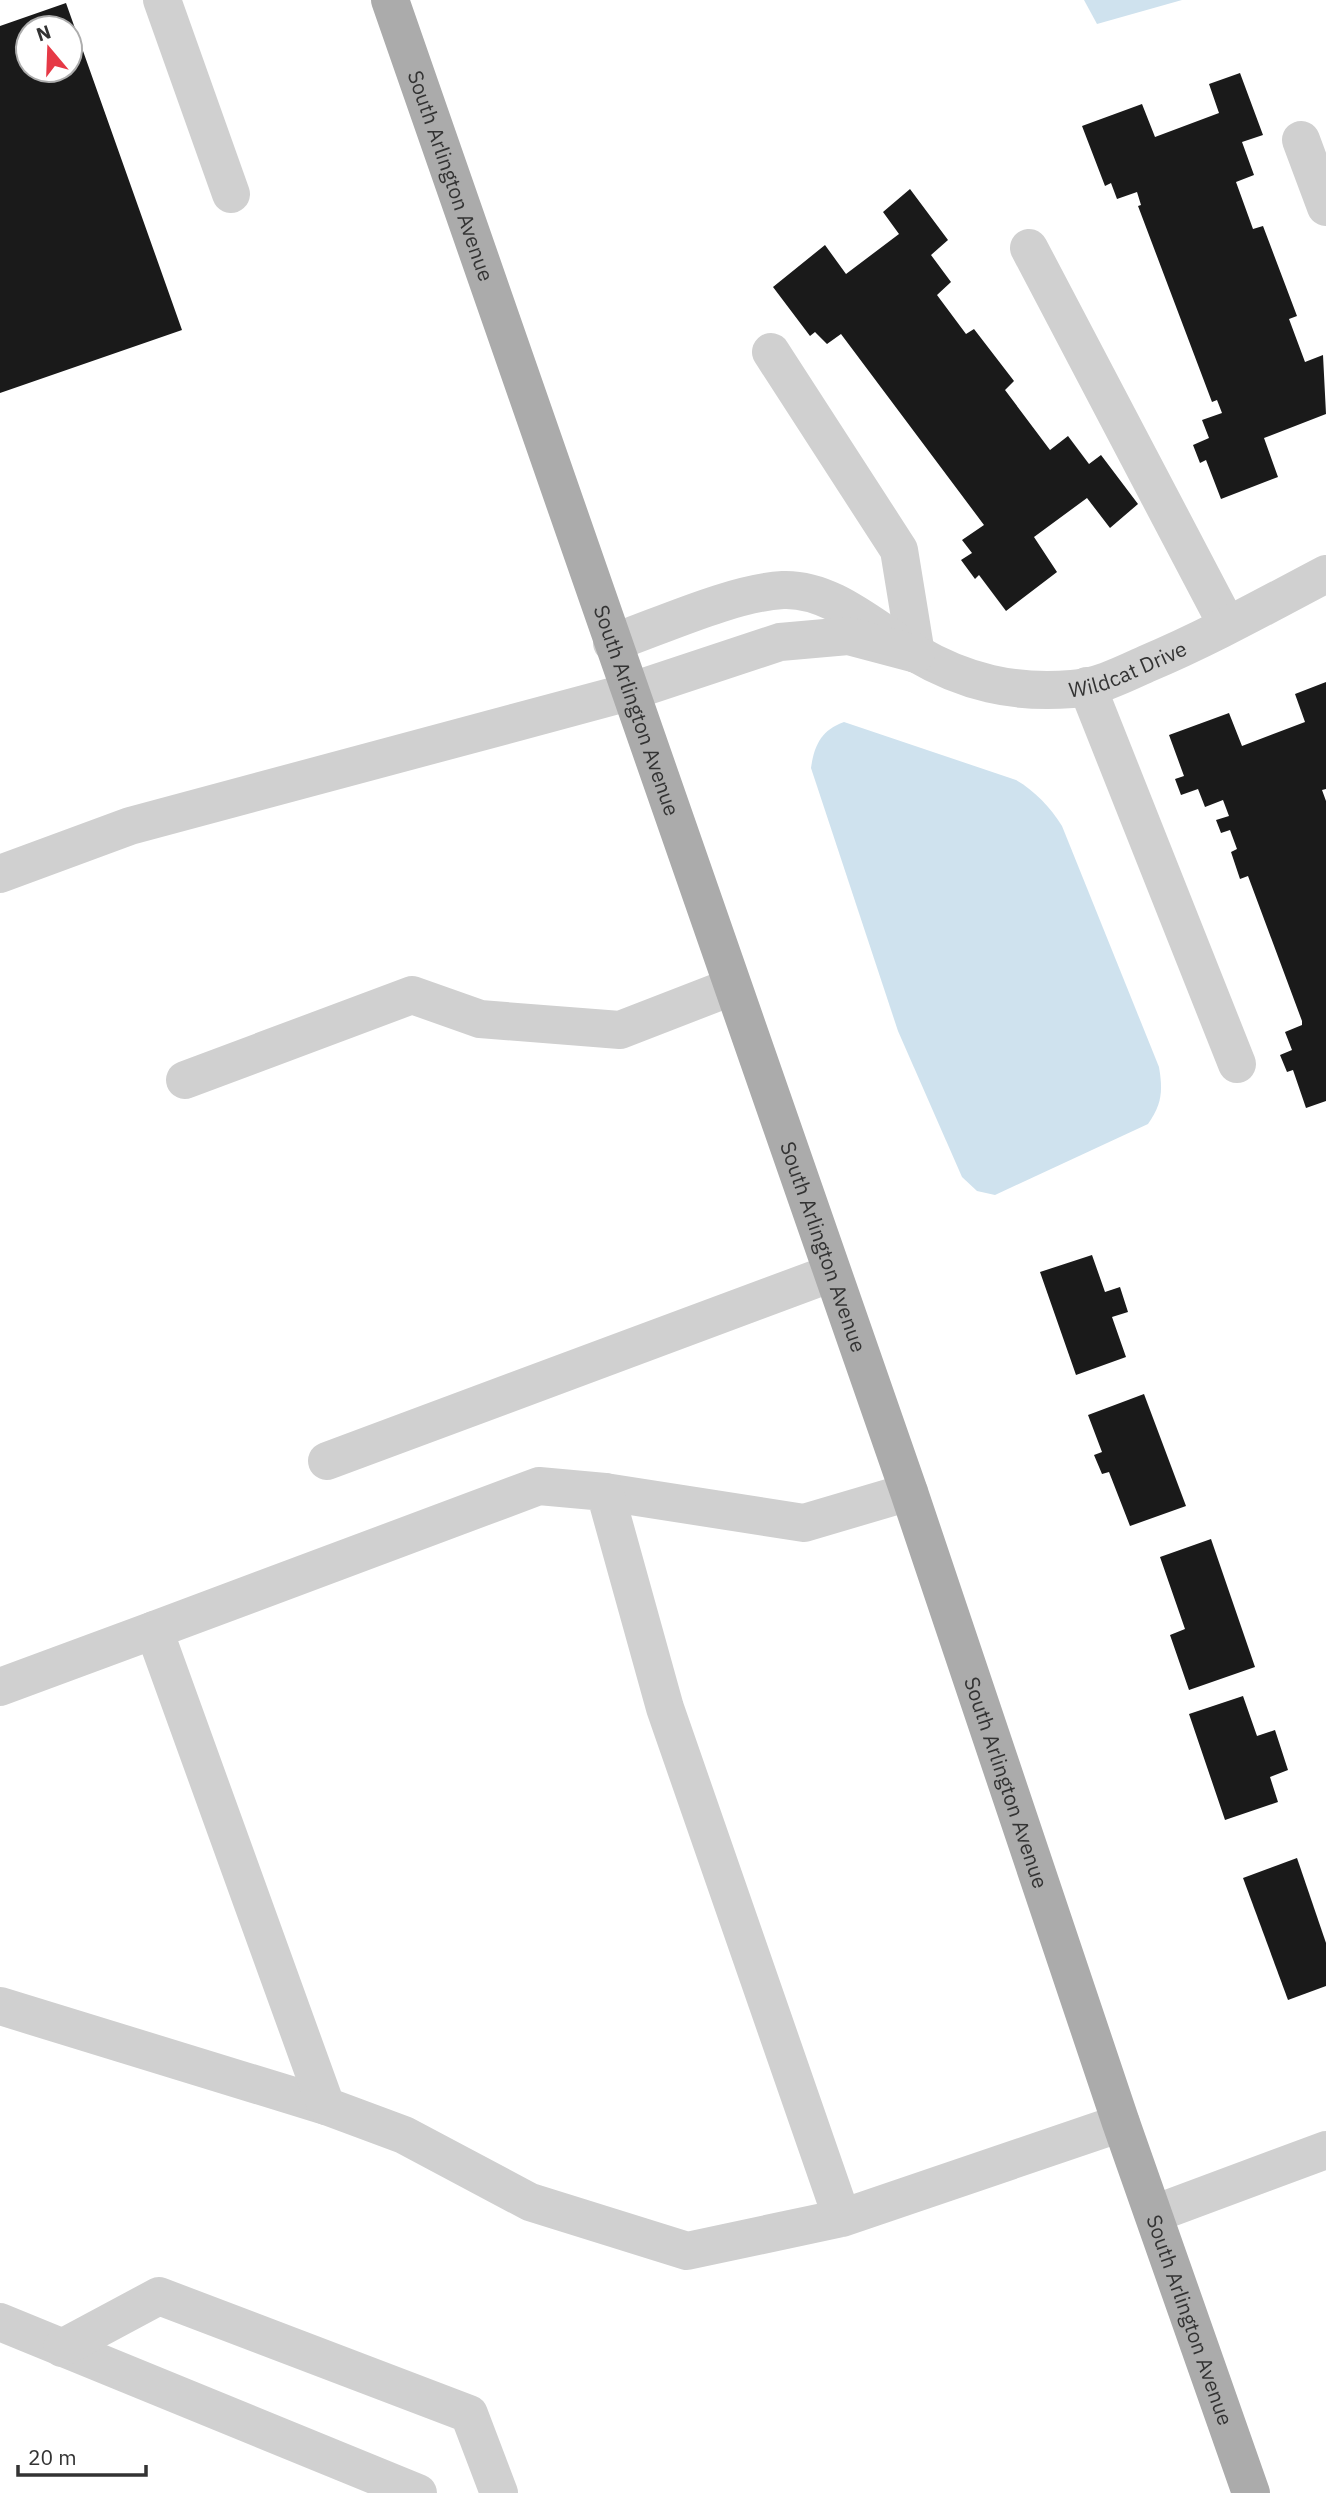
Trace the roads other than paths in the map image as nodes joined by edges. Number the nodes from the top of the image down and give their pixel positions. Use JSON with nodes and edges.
{"nodes":[{"id":1,"x":162,"y":0,"type":"edge"},
{"id":2,"x":390,"y":0,"type":"edge"},
{"id":3,"x":1301,"y":140,"type":"dead end"},
{"id":4,"x":232,"y":194,"type":"dead end"},
{"id":5,"x":1326,"y":208,"type":"edge"},
{"id":6,"x":1029,"y":248,"type":"dead end"},
{"id":7,"x":771,"y":352,"type":"dead end"},
{"id":8,"x":1325,"y":578,"type":"edge"},
{"id":9,"x":1227,"y":625,"type":"junction"},
{"id":10,"x":612,"y":643,"type":"junction"},
{"id":11,"x":916,"y":654,"type":"junction"},
{"id":12,"x":1087,"y":686,"type":"junction"},
{"id":13,"x":629,"y":692,"type":"junction"},
{"id":14,"x":0,"y":874,"type":"edge"},
{"id":15,"x":731,"y":987,"type":"junction"},
{"id":16,"x":1237,"y":1064,"type":"dead end"},
{"id":17,"x":185,"y":1080,"type":"dead end"},
{"id":18,"x":832,"y":1273,"type":"junction"},
{"id":19,"x":327,"y":1461,"type":"dead end"},
{"id":20,"x":605,"y":1492,"type":"junction"},
{"id":21,"x":909,"y":1492,"type":"junction"},
{"id":22,"x":154,"y":1630,"type":"junction"},
{"id":23,"x":0,"y":1687,"type":"edge"},
{"id":24,"x":0,"y":2006,"type":"edge"},
{"id":25,"x":326,"y":2106,"type":"junction"},
{"id":26,"x":1121,"y":2123,"type":"junction"},
{"id":27,"x":1326,"y":2150,"type":"edge"},
{"id":28,"x":1154,"y":2214,"type":"junction"},
{"id":29,"x":842,"y":2218,"type":"junction"},
{"id":30,"x":0,"y":2322,"type":"edge"},
{"id":31,"x":62,"y":2348,"type":"junction"},
{"id":32,"x":418,"y":2493,"type":"edge"},
{"id":33,"x":499,"y":2493,"type":"edge"},
{"id":34,"x":1251,"y":2493,"type":"edge"}],
"edges":[{"from":1,"to":4,"type":"street"},
{"from":2,"to":10,"type":"main road","name":"South Arlington Avenue"},
{"from":3,"to":5,"type":"street"},
{"from":6,"to":9,"type":"street"},
{"from":7,"to":11,"type":"street"},
{"from":8,"to":9,"type":"street","name":"Wildcat Drive"},
{"from":9,"to":12,"type":"street","name":"Wildcat Drive"},
{"from":10,"to":11,"type":"street","name":"Wildcat Drive"},
{"from":10,"to":13,"type":"main road","name":"South Arlington Avenue"},
{"from":11,"to":12,"type":"street","name":"Wildcat Drive"},
{"from":11,"to":13,"type":"street","name":"Wildcat Drive"},
{"from":12,"to":16,"type":"street"},
{"from":13,"to":14,"type":"street","name":"Wildcat Drive"},
{"from":13,"to":15,"type":"main road","name":"South Arlington Avenue"},
{"from":15,"to":17,"type":"street"},
{"from":15,"to":18,"type":"main road","name":"South Arlington Avenue"},
{"from":18,"to":19,"type":"street"},
{"from":18,"to":21,"type":"main road","name":"South Arlington Avenue"},
{"from":20,"to":21,"type":"street"},
{"from":20,"to":22,"type":"street"},
{"from":20,"to":29,"type":"street"},
{"from":21,"to":26,"type":"main road","name":"South Arlington Avenue"},
{"from":22,"to":23,"type":"street"},
{"from":22,"to":25,"type":"street"},
{"from":24,"to":25,"type":"street"},
{"from":25,"to":29,"type":"street"},
{"from":26,"to":28,"type":"main road","name":"South Arlington Avenue"},
{"from":26,"to":29,"type":"street"},
{"from":27,"to":28,"type":"street"},
{"from":28,"to":34,"type":"main road","name":"South Arlington Avenue"},
{"from":30,"to":31,"type":"street"},
{"from":31,"to":32,"type":"street"},
{"from":31,"to":33,"type":"street"}]}
